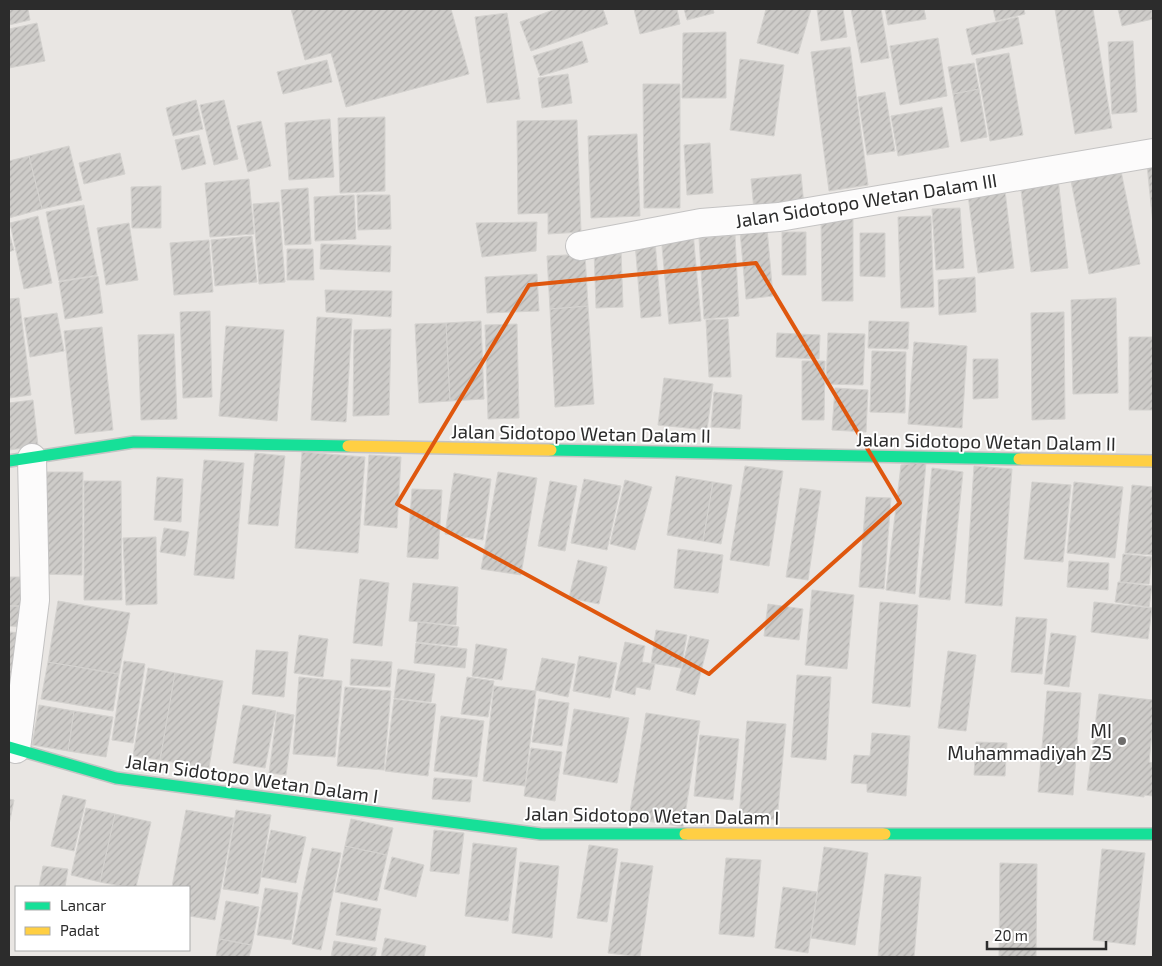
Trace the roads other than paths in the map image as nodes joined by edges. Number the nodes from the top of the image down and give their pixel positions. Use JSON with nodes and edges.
{"nodes":[{"id":1,"x":1153,"y":153,"type":"edge"},
{"id":2,"x":580,"y":246,"type":"dead end"},
{"id":3,"x":20,"y":460,"type":"edge"},
{"id":4,"x":1153,"y":461,"type":"edge"},
{"id":5,"x":12,"y":748,"type":"edge"},
{"id":6,"x":1153,"y":834,"type":"edge"}],
"edges":[{"from":1,"to":2,"type":"street","name":"Jalan Sidotopo Wetan Dalam III"},
{"from":3,"to":4,"type":"street","name":"Jalan Sidotopo Wetan Dalam II"},
{"from":3,"to":5,"type":"street"},
{"from":5,"to":6,"type":"street","name":"Jalan Sidotopo Wetan Dalam I"}]}
